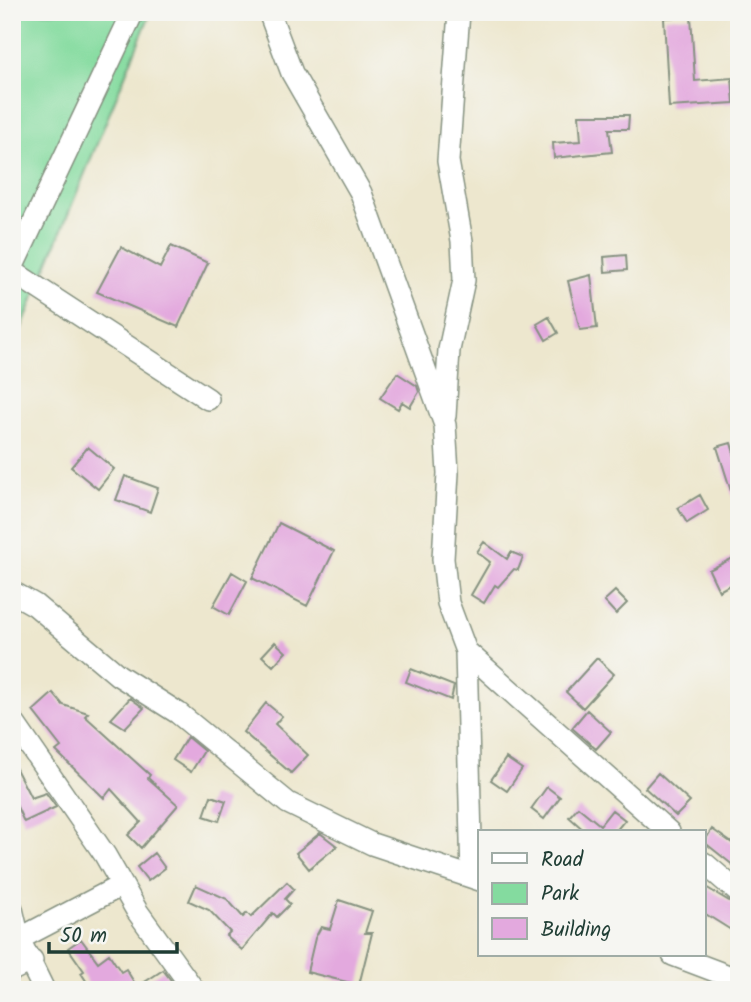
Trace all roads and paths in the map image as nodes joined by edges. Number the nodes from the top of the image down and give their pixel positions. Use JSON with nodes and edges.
{"nodes":[{"id":1,"x":134,"y":12,"type":"edge"},
{"id":2,"x":269,"y":12,"type":"edge"},
{"id":3,"x":459,"y":12,"type":"edge"},
{"id":4,"x":12,"y":270,"type":"edge"},
{"id":5,"x":208,"y":400,"type":"dead end"},
{"id":6,"x":445,"y":425,"type":"junction"},
{"id":7,"x":12,"y":592,"type":"edge"},
{"id":8,"x":466,"y":651,"type":"junction"},
{"id":9,"x":12,"y":720,"type":"edge"},
{"id":10,"x":667,"y":830,"type":"edge"},
{"id":11,"x":706,"y":865,"type":"edge"},
{"id":12,"x":476,"y":878,"type":"edge"},
{"id":13,"x":120,"y":886,"type":"junction"},
{"id":14,"x":739,"y":893,"type":"edge"},
{"id":15,"x":12,"y":909,"type":"edge"},
{"id":16,"x":19,"y":939,"type":"junction"},
{"id":17,"x":676,"y":956,"type":"edge"},
{"id":18,"x":32,"y":960,"type":"junction"},
{"id":19,"x":12,"y":970,"type":"edge"},
{"id":20,"x":739,"y":980,"type":"edge"},
{"id":21,"x":44,"y":990,"type":"edge"},
{"id":22,"x":194,"y":990,"type":"edge"}],
"edges":[{"from":1,"to":4,"type":"street"},
{"from":2,"to":6,"type":"street"},
{"from":3,"to":6,"type":"street"},
{"from":4,"to":5,"type":"street"},
{"from":6,"to":8,"type":"street"},
{"from":7,"to":12,"type":"street"},
{"from":8,"to":10,"type":"street"},
{"from":8,"to":12,"type":"street"},
{"from":9,"to":13,"type":"street"},
{"from":11,"to":14,"type":"street"},
{"from":13,"to":16,"type":"street"},
{"from":13,"to":22,"type":"street"},
{"from":15,"to":16,"type":"street"},
{"from":16,"to":18,"type":"street"},
{"from":17,"to":20,"type":"street"},
{"from":18,"to":19,"type":"street"},
{"from":18,"to":21,"type":"street"}]}
